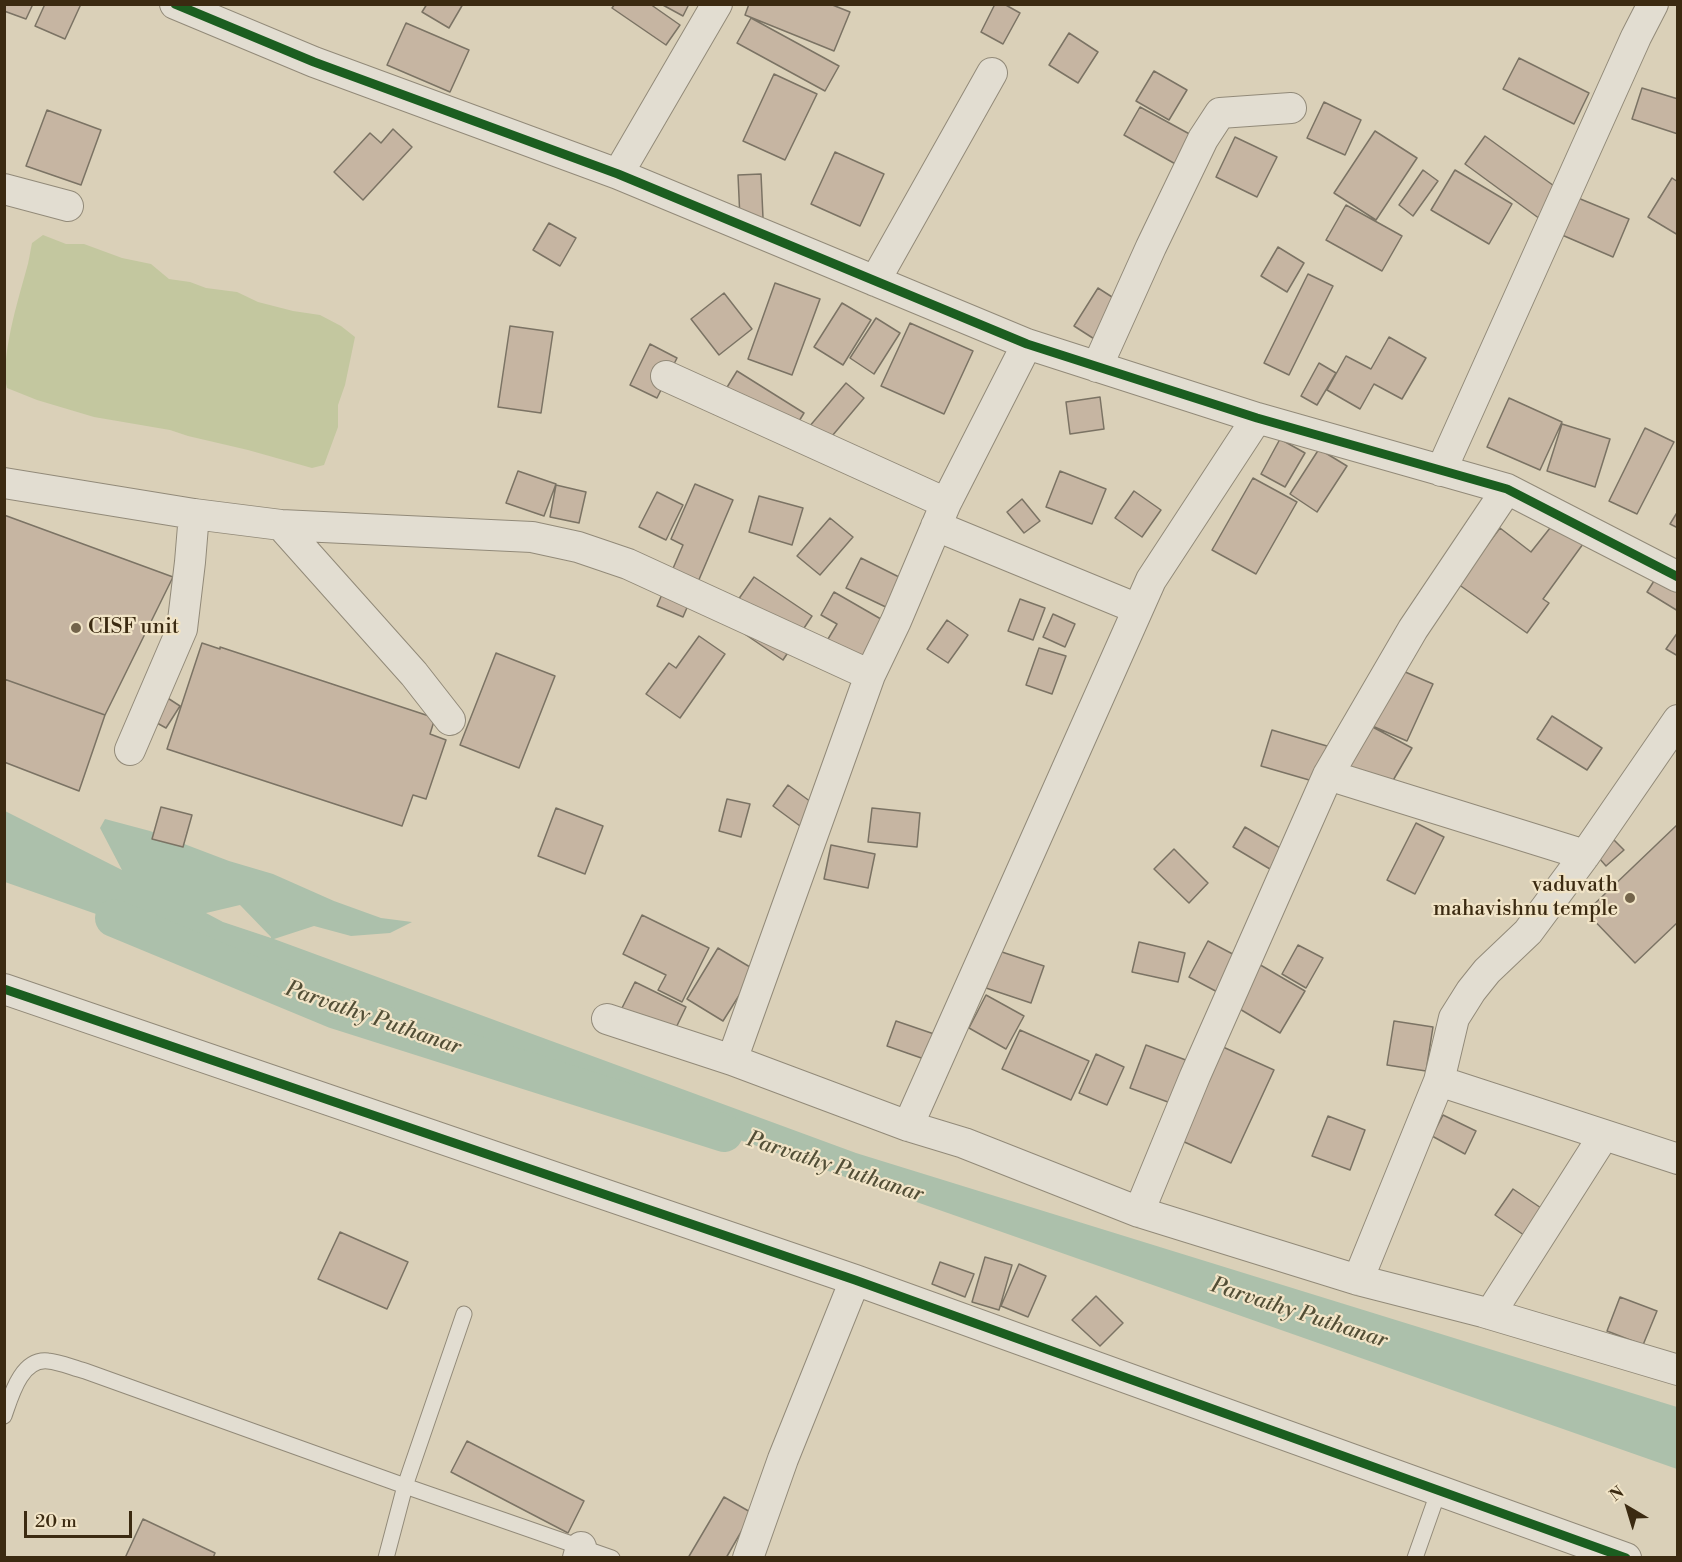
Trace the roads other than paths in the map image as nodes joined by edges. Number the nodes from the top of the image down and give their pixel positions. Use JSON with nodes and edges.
{"nodes":[{"id":1,"x":175,"y":4,"type":"edge"},
{"id":2,"x":717,"y":4,"type":"edge"},
{"id":3,"x":1646,"y":6,"type":"edge"},
{"id":4,"x":992,"y":73,"type":"dead end"},
{"id":5,"x":1291,"y":108,"type":"dead end"},
{"id":6,"x":618,"y":174,"type":"junction"},
{"id":7,"x":4,"y":189,"type":"edge"},
{"id":8,"x":68,"y":206,"type":"dead end"},
{"id":9,"x":874,"y":281,"type":"junction"},
{"id":10,"x":1027,"y":344,"type":"junction"},
{"id":11,"x":1097,"y":367,"type":"junction"},
{"id":12,"x":666,"y":376,"type":"dead end"},
{"id":13,"x":1257,"y":418,"type":"junction"},
{"id":14,"x":1441,"y":471,"type":"junction"},
{"id":15,"x":4,"y":483,"type":"edge"},
{"id":16,"x":1507,"y":489,"type":"junction"},
{"id":17,"x":194,"y":514,"type":"junction"},
{"id":18,"x":941,"y":514,"type":"junction"},
{"id":19,"x":281,"y":525,"type":"junction"},
{"id":20,"x":1677,"y":577,"type":"edge"},
{"id":21,"x":1138,"y":609,"type":"junction"},
{"id":22,"x":870,"y":675,"type":"junction"},
{"id":23,"x":450,"y":720,"type":"dead end"},
{"id":24,"x":1677,"y":720,"type":"edge"},
{"id":25,"x":130,"y":750,"type":"dead end"},
{"id":26,"x":1328,"y":775,"type":"junction"},
{"id":27,"x":1584,"y":855,"type":"junction"},
{"id":28,"x":4,"y":990,"type":"edge"},
{"id":29,"x":607,"y":1019,"type":"dead end"},
{"id":30,"x":732,"y":1060,"type":"junction"},
{"id":31,"x":1439,"y":1081,"type":"junction"},
{"id":32,"x":908,"y":1126,"type":"junction"},
{"id":33,"x":1604,"y":1135,"type":"junction"},
{"id":34,"x":1677,"y":1159,"type":"edge"},
{"id":35,"x":1139,"y":1212,"type":"junction"},
{"id":36,"x":855,"y":1280,"type":"junction"},
{"id":37,"x":1358,"y":1280,"type":"junction"},
{"id":38,"x":464,"y":1314,"type":"dead end"},
{"id":39,"x":1490,"y":1314,"type":"junction"},
{"id":40,"x":1677,"y":1370,"type":"edge"},
{"id":41,"x":4,"y":1416,"type":"edge"},
{"id":42,"x":405,"y":1486,"type":"junction"},
{"id":43,"x":1439,"y":1490,"type":"junction"},
{"id":44,"x":579,"y":1552,"type":"edge"},
{"id":45,"x":386,"y":1557,"type":"edge"},
{"id":46,"x":612,"y":1557,"type":"edge"},
{"id":47,"x":748,"y":1557,"type":"edge"},
{"id":48,"x":1416,"y":1557,"type":"edge"},
{"id":49,"x":1626,"y":1557,"type":"edge"}],
"edges":[{"from":1,"to":6,"type":"street"},
{"from":2,"to":6,"type":"street"},
{"from":3,"to":14,"type":"street"},
{"from":4,"to":9,"type":"street"},
{"from":5,"to":11,"type":"street"},
{"from":6,"to":9,"type":"street"},
{"from":7,"to":8,"type":"street"},
{"from":9,"to":10,"type":"street"},
{"from":10,"to":11,"type":"street"},
{"from":10,"to":18,"type":"street"},
{"from":11,"to":13,"type":"street"},
{"from":12,"to":18,"type":"street"},
{"from":13,"to":14,"type":"street"},
{"from":13,"to":21,"type":"street"},
{"from":14,"to":16,"type":"street"},
{"from":15,"to":17,"type":"street"},
{"from":16,"to":20,"type":"street"},
{"from":16,"to":26,"type":"street"},
{"from":17,"to":19,"type":"street"},
{"from":17,"to":25,"type":"street"},
{"from":18,"to":21,"type":"street"},
{"from":18,"to":22,"type":"street"},
{"from":19,"to":22,"type":"street"},
{"from":19,"to":23,"type":"street"},
{"from":21,"to":32,"type":"street"},
{"from":22,"to":30,"type":"street"},
{"from":24,"to":27,"type":"street"},
{"from":26,"to":27,"type":"street"},
{"from":26,"to":35,"type":"street"},
{"from":27,"to":31,"type":"street"},
{"from":28,"to":36,"type":"street"},
{"from":29,"to":30,"type":"street"},
{"from":30,"to":32,"type":"street"},
{"from":31,"to":33,"type":"street"},
{"from":31,"to":37,"type":"street"},
{"from":32,"to":35,"type":"street"},
{"from":33,"to":34,"type":"street"},
{"from":33,"to":39,"type":"street"},
{"from":35,"to":37,"type":"street"},
{"from":36,"to":43,"type":"street"},
{"from":36,"to":47,"type":"street"},
{"from":37,"to":39,"type":"street"},
{"from":38,"to":42,"type":"lane"},
{"from":39,"to":40,"type":"street"},
{"from":41,"to":42,"type":"lane"},
{"from":42,"to":44,"type":"lane"},
{"from":42,"to":45,"type":"lane"},
{"from":43,"to":48,"type":"lane"},
{"from":43,"to":49,"type":"street"},
{"from":44,"to":46,"type":"lane"}]}
